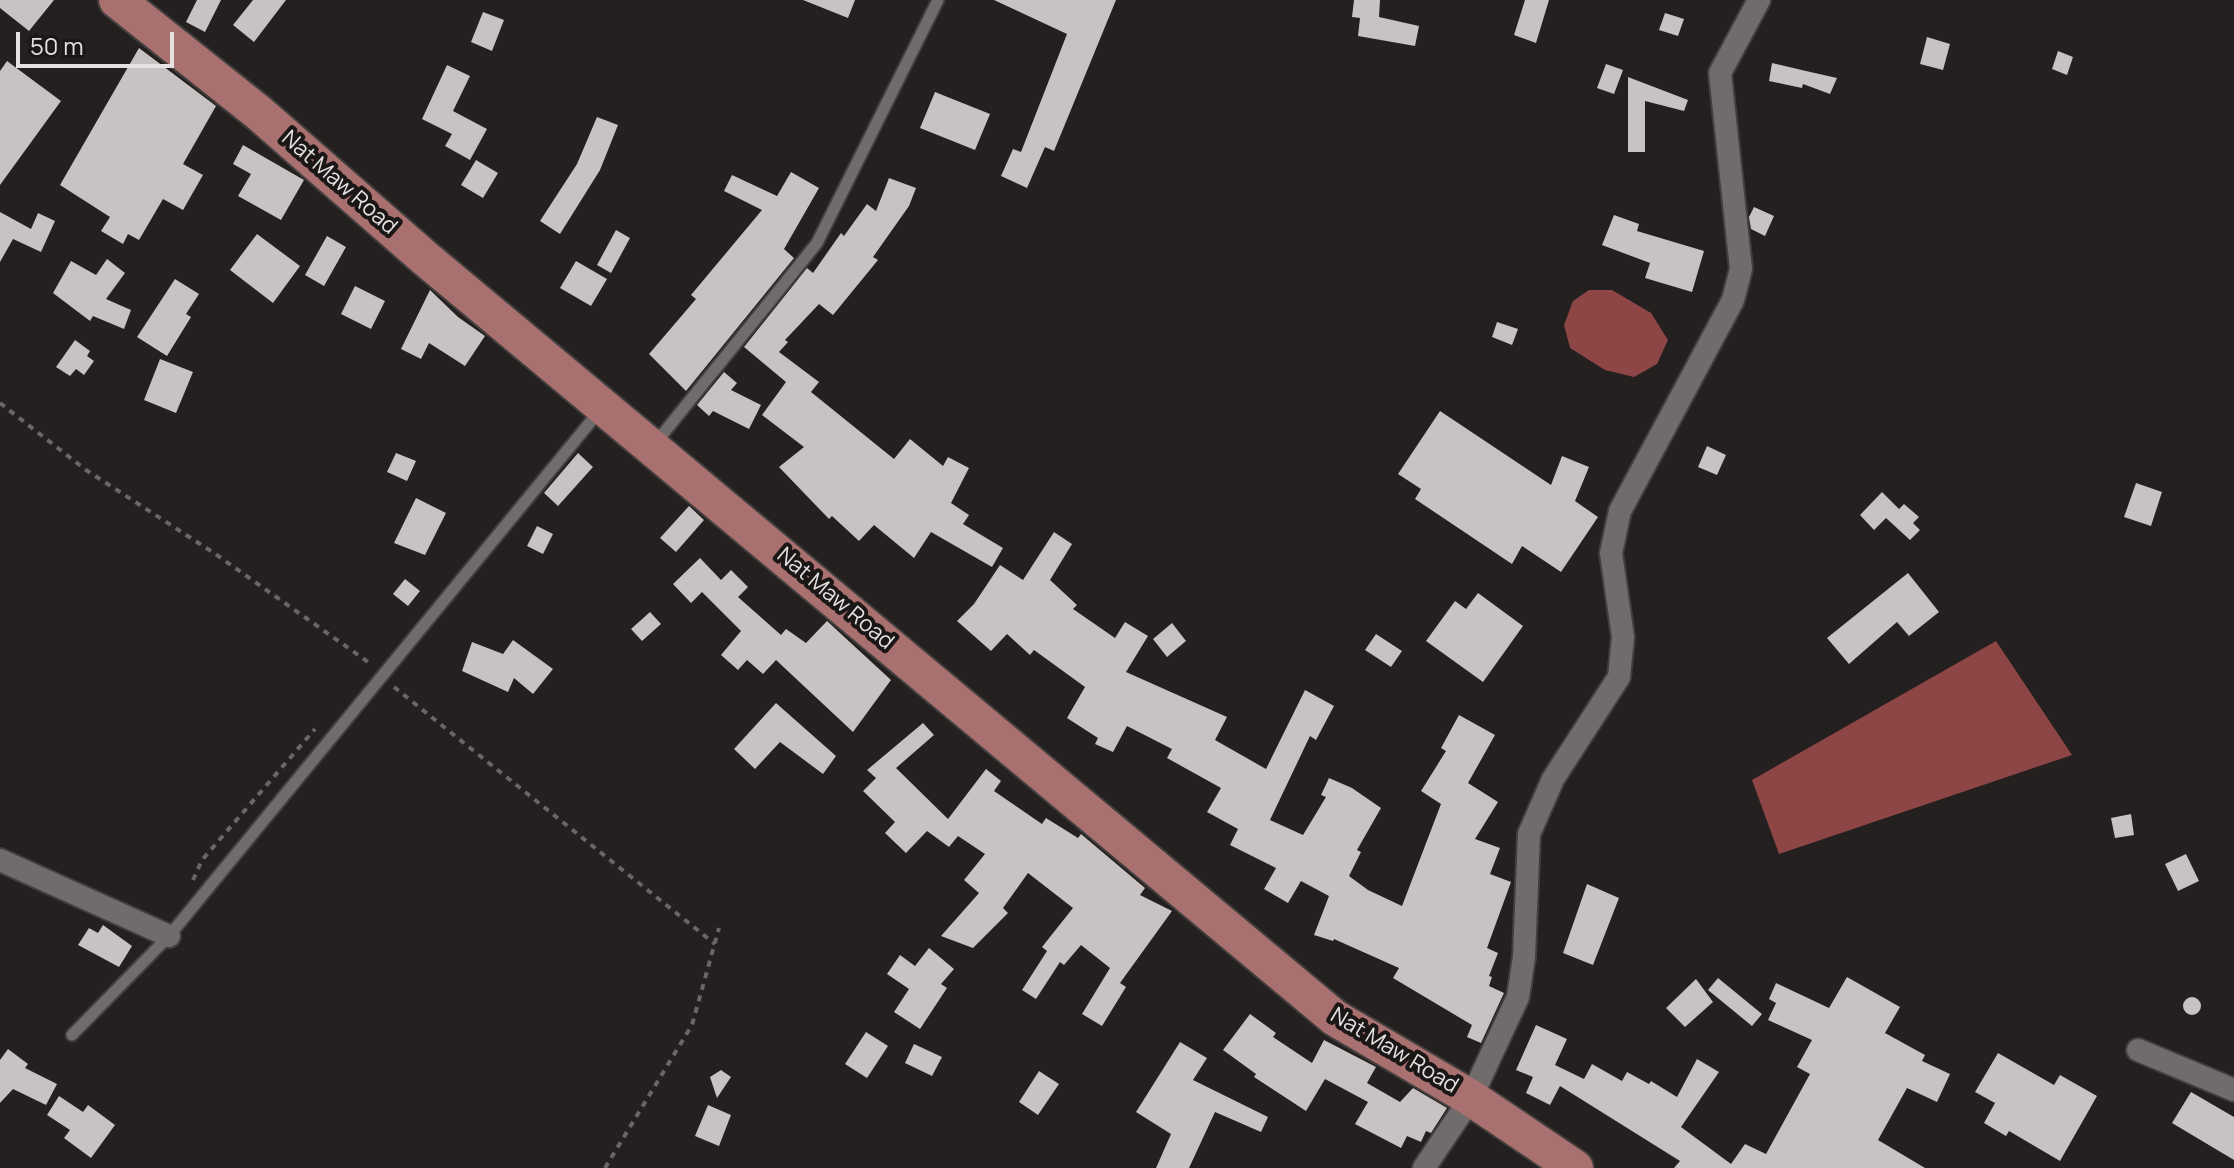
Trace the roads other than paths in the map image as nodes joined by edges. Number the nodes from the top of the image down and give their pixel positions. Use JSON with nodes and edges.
{"nodes":[{"id":1,"x":117,"y":0,"type":"edge"},
{"id":2,"x":938,"y":0,"type":"edge"},
{"id":3,"x":1759,"y":0,"type":"edge"},
{"id":4,"x":604,"y":405,"type":"junction"},
{"id":5,"x":653,"y":446,"type":"junction"},
{"id":6,"x":0,"y":860,"type":"edge"},
{"id":7,"x":169,"y":936,"type":"junction"},
{"id":8,"x":72,"y":1035,"type":"dead end"},
{"id":9,"x":2138,"y":1050,"type":"dead end"},
{"id":10,"x":2234,"y":1090,"type":"edge"},
{"id":11,"x":1471,"y":1098,"type":"junction"},
{"id":12,"x":1424,"y":1168,"type":"edge"},
{"id":13,"x":1575,"y":1168,"type":"edge"}],
"edges":[{"from":1,"to":4,"type":"main road","name":"Nat Maw Road"},
{"from":2,"to":5,"type":"lane"},
{"from":3,"to":11,"type":"street"},
{"from":4,"to":5,"type":"main road","name":"Nat Maw Road"},
{"from":4,"to":7,"type":"lane"},
{"from":5,"to":11,"type":"main road","name":"Nat Maw Road"},
{"from":6,"to":7,"type":"street"},
{"from":7,"to":8,"type":"lane"},
{"from":9,"to":10,"type":"street"},
{"from":11,"to":12,"type":"street"},
{"from":11,"to":13,"type":"main road","name":"Nat Maw Road"}]}
